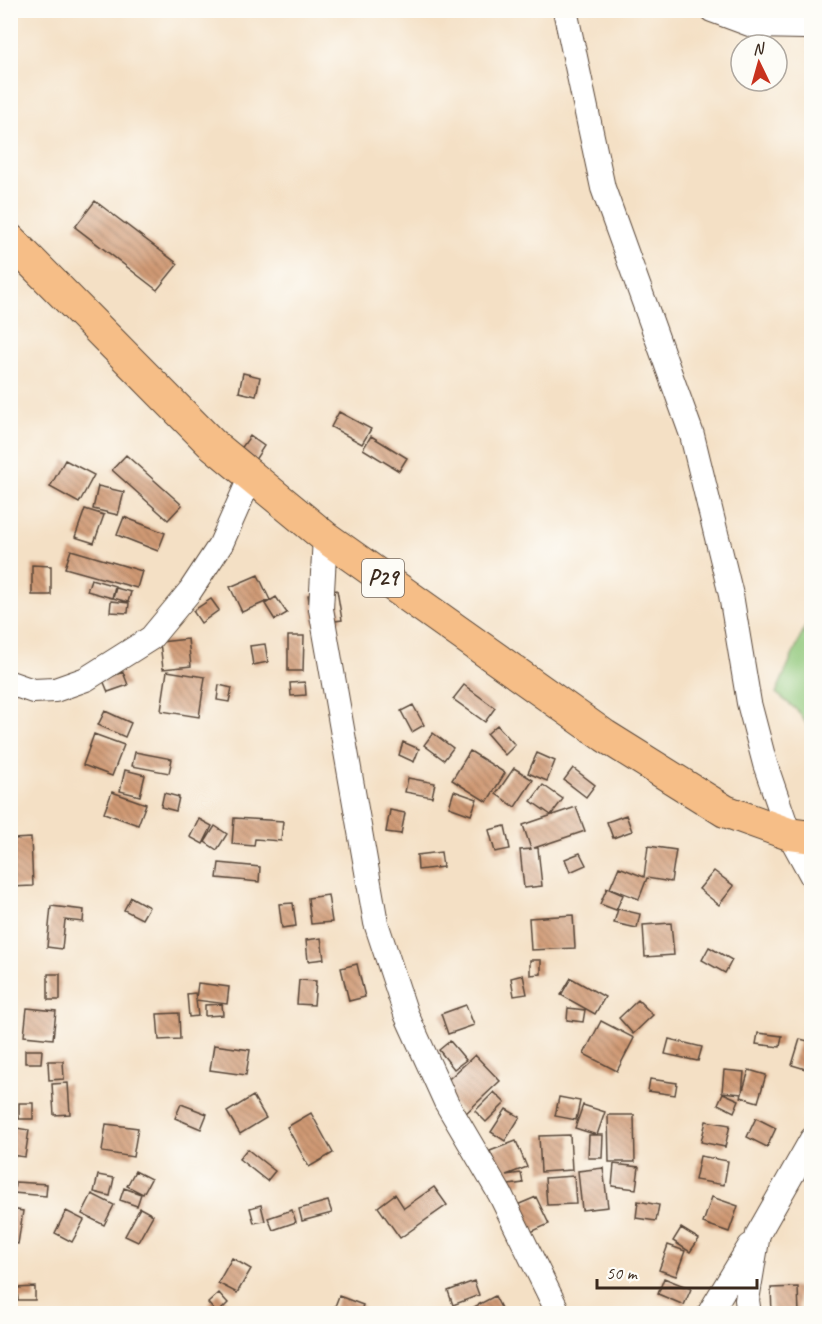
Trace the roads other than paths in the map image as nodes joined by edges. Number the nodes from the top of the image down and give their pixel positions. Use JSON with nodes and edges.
{"nodes":[{"id":1,"x":565,"y":10,"type":"edge"},
{"id":2,"x":712,"y":10,"type":"edge"},
{"id":3,"x":812,"y":25,"type":"edge"},
{"id":4,"x":10,"y":240,"type":"edge"},
{"id":5,"x":251,"y":476,"type":"junction"},
{"id":6,"x":325,"y":537,"type":"junction"},
{"id":7,"x":10,"y":683,"type":"edge"},
{"id":8,"x":800,"y":835,"type":"edge"},
{"id":9,"x":812,"y":876,"type":"edge"},
{"id":10,"x":812,"y":1139,"type":"edge"},
{"id":11,"x":758,"y":1234,"type":"junction"},
{"id":12,"x":559,"y":1314,"type":"edge"},
{"id":13,"x":710,"y":1314,"type":"edge"},
{"id":14,"x":749,"y":1314,"type":"edge"}],
"edges":[{"from":1,"to":8,"type":"street"},
{"from":2,"to":3,"type":"street"},
{"from":4,"to":5,"type":"main road","number":"P29"},
{"from":5,"to":6,"type":"main road","number":"P29"},
{"from":5,"to":7,"type":"street"},
{"from":6,"to":8,"type":"main road","number":"P29"},
{"from":6,"to":12,"type":"street"},
{"from":8,"to":9,"type":"street"},
{"from":10,"to":11,"type":"street"},
{"from":11,"to":13,"type":"street"},
{"from":11,"to":14,"type":"street"}]}
